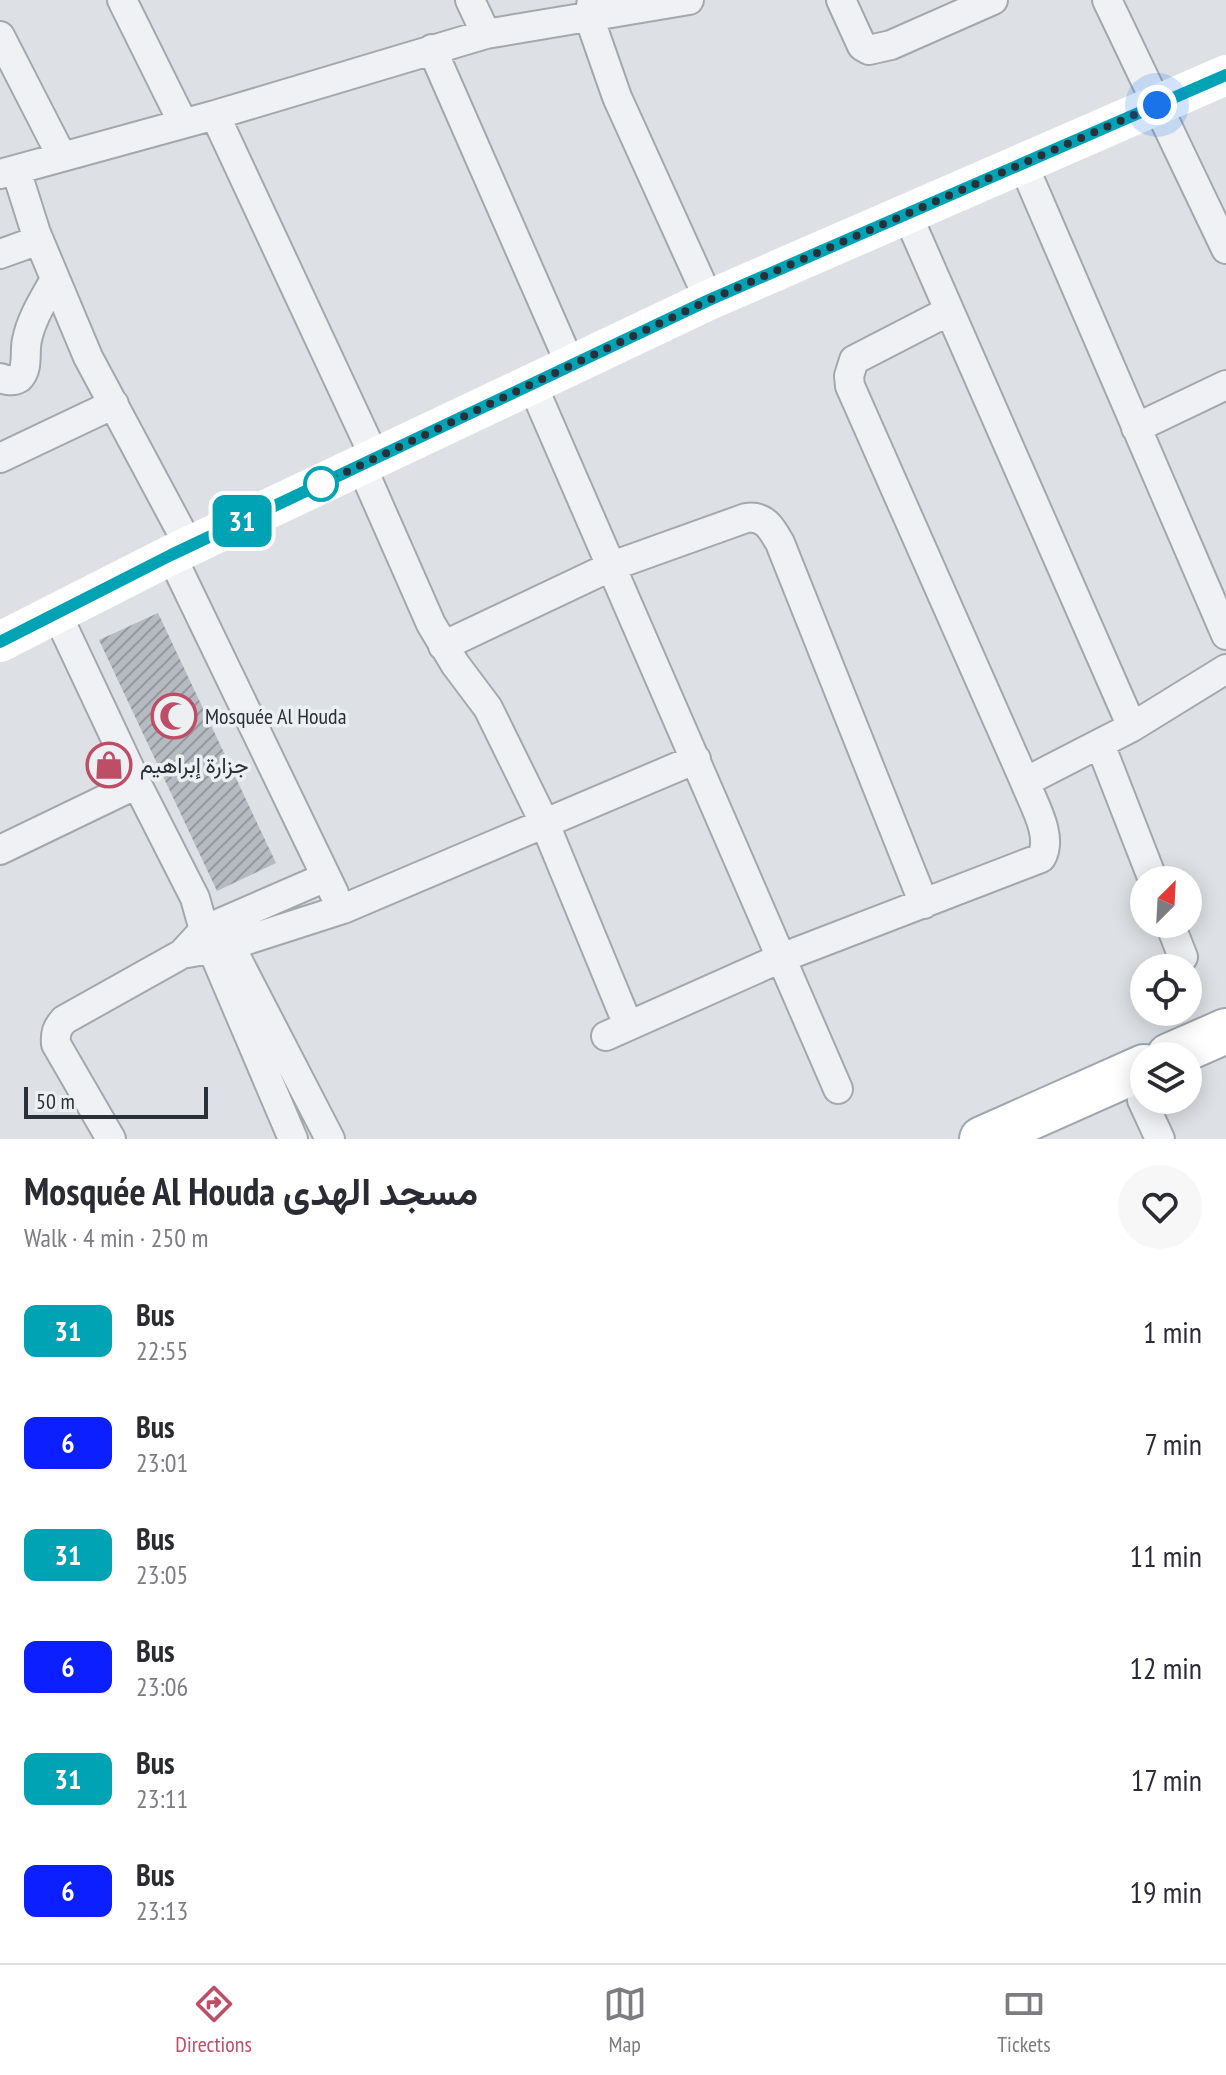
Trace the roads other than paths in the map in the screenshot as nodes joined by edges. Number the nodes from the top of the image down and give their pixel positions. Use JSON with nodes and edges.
{"nodes":[{"id":1,"x":122,"y":0,"type":"edge"},
{"id":2,"x":470,"y":0,"type":"edge"},
{"id":3,"x":689,"y":0,"type":"edge"},
{"id":4,"x":841,"y":0,"type":"edge"},
{"id":5,"x":993,"y":0,"type":"edge"},
{"id":6,"x":1107,"y":0,"type":"edge"},
{"id":7,"x":591,"y":8,"type":"edge"},
{"id":8,"x":486,"y":34,"type":"junction"},
{"id":9,"x":0,"y":36,"type":"edge"},
{"id":10,"x":432,"y":49,"type":"junction"},
{"id":11,"x":1226,"y":75,"type":"edge"},
{"id":12,"x":1157,"y":105,"type":"junction"},
{"id":13,"x":215,"y":115,"type":"junction"},
{"id":14,"x":183,"y":123,"type":"junction"},
{"id":15,"x":62,"y":157,"type":"junction"},
{"id":16,"x":1023,"y":164,"type":"junction"},
{"id":17,"x":8,"y":172,"type":"edge"},
{"id":18,"x":907,"y":214,"type":"junction"},
{"id":19,"x":39,"y":240,"type":"junction"},
{"id":20,"x":1226,"y":249,"type":"edge"},
{"id":21,"x":0,"y":254,"type":"edge"},
{"id":22,"x":54,"y":281,"type":"junction"},
{"id":23,"x":709,"y":300,"type":"junction"},
{"id":24,"x":949,"y":311,"type":"junction"},
{"id":25,"x":571,"y":366,"type":"junction"},
{"id":26,"x":0,"y":378,"type":"edge"},
{"id":27,"x":532,"y":384,"type":"junction"},
{"id":28,"x":1226,"y":385,"type":"edge"},
{"id":29,"x":114,"y":404,"type":"junction"},
{"id":30,"x":1136,"y":428,"type":"junction"},
{"id":31,"x":0,"y":458,"type":"edge"},
{"id":32,"x":368,"y":462,"type":"junction"},
{"id":33,"x":180,"y":551,"type":"junction"},
{"id":34,"x":612,"y":566,"type":"junction"},
{"id":35,"x":57,"y":614,"type":"junction"},
{"id":36,"x":1226,"y":635,"type":"edge"},
{"id":37,"x":0,"y":642,"type":"edge"},
{"id":38,"x":443,"y":646,"type":"junction"},
{"id":39,"x":1226,"y":669,"type":"edge"},
{"id":40,"x":1132,"y":727,"type":"junction"},
{"id":41,"x":1100,"y":744,"type":"junction"},
{"id":42,"x":696,"y":759,"type":"junction"},
{"id":43,"x":1025,"y":782,"type":"junction"},
{"id":44,"x":137,"y":784,"type":"junction"},
{"id":45,"x":545,"y":824,"type":"junction"},
{"id":46,"x":0,"y":850,"type":"edge"},
{"id":47,"x":1148,"y":866,"type":"edge"},
{"id":48,"x":326,"y":877,"type":"junction"},
{"id":49,"x":924,"y":904,"type":"junction"},
{"id":50,"x":343,"y":909,"type":"junction"},
{"id":51,"x":217,"y":937,"type":"junction"},
{"id":52,"x":781,"y":958,"type":"junction"},
{"id":53,"x":1226,"y":1031,"type":"edge"},
{"id":54,"x":1201,"y":1042,"type":"edge"},
{"id":55,"x":1226,"y":1064,"type":"edge"},
{"id":56,"x":1202,"y":1074,"type":"edge"},
{"id":57,"x":838,"y":1089,"type":"dead end"},
{"id":58,"x":1130,"y":1105,"type":"edge"},
{"id":59,"x":1130,"y":1108,"type":"edge"},
{"id":60,"x":111,"y":1139,"type":"edge"},
{"id":61,"x":293,"y":1139,"type":"edge"},
{"id":62,"x":329,"y":1139,"type":"edge"},
{"id":63,"x":982,"y":1139,"type":"edge"},
{"id":64,"x":1058,"y":1139,"type":"edge"}],
"edges":[{"from":1,"to":14,"type":"street"},
{"from":2,"to":8,"type":"street"},
{"from":3,"to":7,"type":"street"},
{"from":4,"to":5,"type":"street"},
{"from":6,"to":12,"type":"street"},
{"from":7,"to":8,"type":"street"},
{"from":7,"to":23,"type":"street"},
{"from":8,"to":10,"type":"street"},
{"from":9,"to":15,"type":"street"},
{"from":10,"to":13,"type":"street"},
{"from":10,"to":25,"type":"street"},
{"from":11,"to":12,"type":"main road"},
{"from":12,"to":16,"type":"main road"},
{"from":12,"to":20,"type":"street"},
{"from":13,"to":14,"type":"street"},
{"from":13,"to":32,"type":"street"},
{"from":14,"to":15,"type":"street"},
{"from":15,"to":17,"type":"street"},
{"from":16,"to":18,"type":"main road"},
{"from":16,"to":30,"type":"street"},
{"from":17,"to":19,"type":"street"},
{"from":18,"to":23,"type":"main road"},
{"from":18,"to":24,"type":"street"},
{"from":19,"to":21,"type":"street"},
{"from":19,"to":22,"type":"street"},
{"from":22,"to":26,"type":"street"},
{"from":22,"to":29,"type":"street"},
{"from":23,"to":25,"type":"main road"},
{"from":24,"to":40,"type":"street"},
{"from":24,"to":43,"type":"street"},
{"from":25,"to":27,"type":"main road"},
{"from":27,"to":32,"type":"main road"},
{"from":27,"to":34,"type":"street"},
{"from":28,"to":30,"type":"street"},
{"from":29,"to":31,"type":"street"},
{"from":29,"to":33,"type":"street"},
{"from":30,"to":36,"type":"street"},
{"from":32,"to":33,"type":"main road"},
{"from":32,"to":38,"type":"street"},
{"from":33,"to":35,"type":"main road"},
{"from":33,"to":48,"type":"street"},
{"from":34,"to":38,"type":"street"},
{"from":34,"to":42,"type":"street"},
{"from":34,"to":49,"type":"street"},
{"from":35,"to":37,"type":"main road"},
{"from":35,"to":44,"type":"street"},
{"from":38,"to":45,"type":"street"},
{"from":39,"to":40,"type":"street"},
{"from":40,"to":41,"type":"street"},
{"from":41,"to":43,"type":"street"},
{"from":41,"to":47,"type":"street"},
{"from":42,"to":45,"type":"street"},
{"from":42,"to":52,"type":"street"},
{"from":43,"to":49,"type":"street"},
{"from":44,"to":46,"type":"street"},
{"from":44,"to":51,"type":"street"},
{"from":45,"to":50,"type":"street"},
{"from":45,"to":52,"type":"street"},
{"from":48,"to":50,"type":"street"},
{"from":48,"to":51,"type":"street"},
{"from":49,"to":52,"type":"street"},
{"from":50,"to":51,"type":"street"},
{"from":51,"to":60,"type":"street"},
{"from":51,"to":61,"type":"street"},
{"from":51,"to":62,"type":"street"},
{"from":52,"to":57,"type":"street"},
{"from":53,"to":54,"type":"main road"},
{"from":55,"to":56,"type":"main road"},
{"from":58,"to":63,"type":"main road"},
{"from":59,"to":64,"type":"main road"}]}
